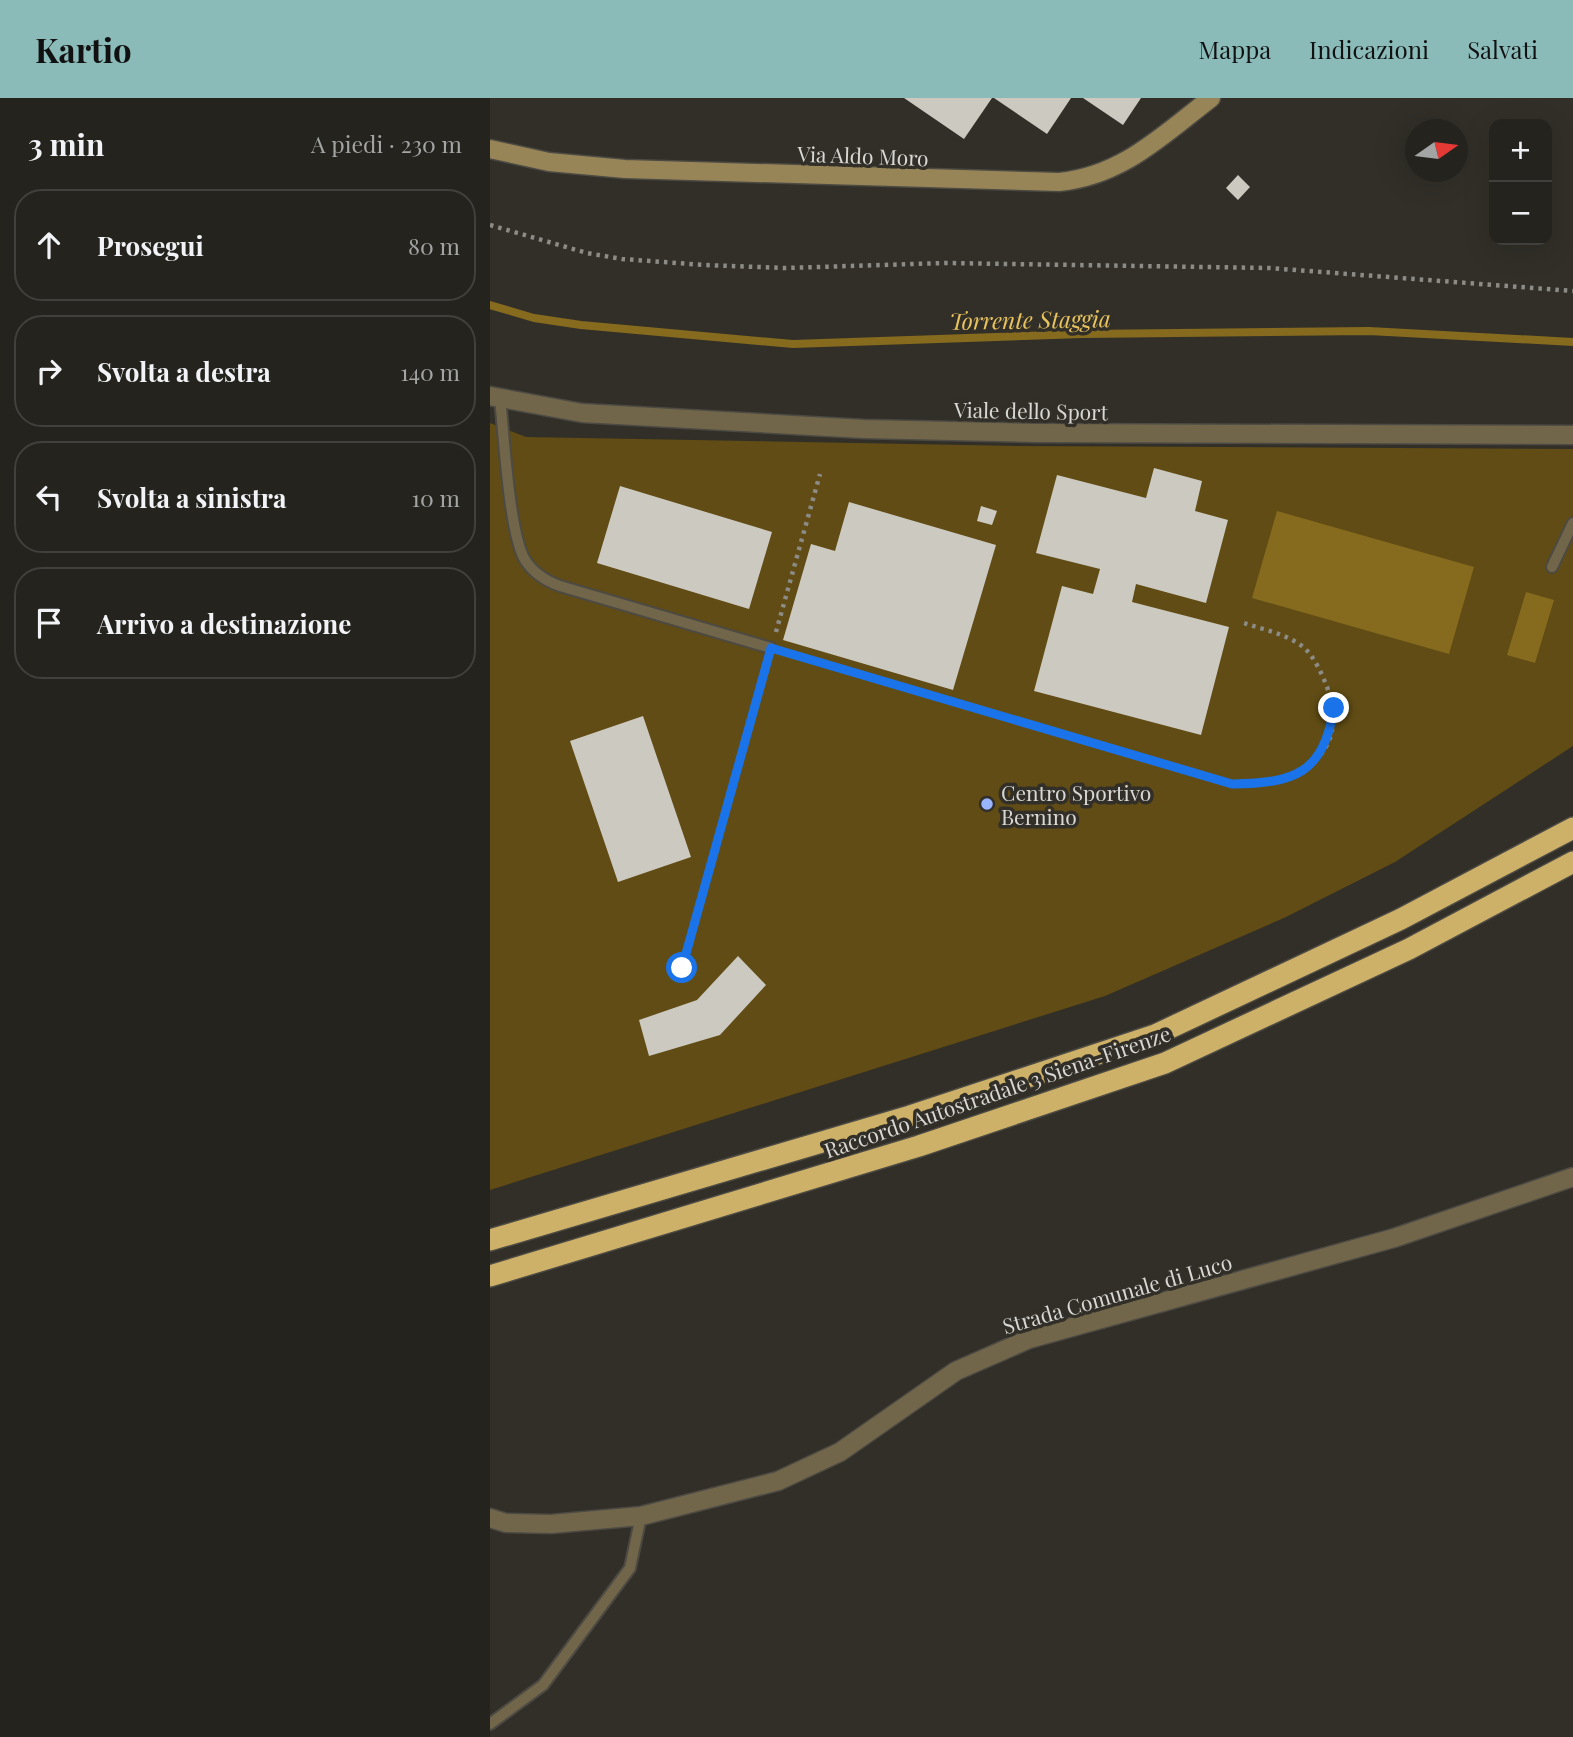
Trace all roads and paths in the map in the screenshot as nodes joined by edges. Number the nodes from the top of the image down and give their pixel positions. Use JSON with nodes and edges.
{"nodes":[{"id":1,"x":1209,"y":99,"type":"edge"},
{"id":2,"x":490,"y":149,"type":"edge"},
{"id":3,"x":490,"y":225,"type":"edge"},
{"id":4,"x":1573,"y":291,"type":"edge"},
{"id":5,"x":495,"y":397,"type":"edge"},
{"id":6,"x":1573,"y":435,"type":"edge"},
{"id":7,"x":820,"y":474,"type":"dead end"},
{"id":8,"x":1573,"y":523,"type":"edge"},
{"id":9,"x":1552,"y":567,"type":"dead end"},
{"id":10,"x":1241,"y":622,"type":"dead end"},
{"id":11,"x":771,"y":648,"type":"junction"},
{"id":12,"x":1573,"y":828,"type":"edge"},
{"id":13,"x":1573,"y":862,"type":"edge"},
{"id":14,"x":682,"y":968,"type":"dead end"},
{"id":15,"x":1573,"y":1177,"type":"edge"},
{"id":16,"x":490,"y":1240,"type":"edge"},
{"id":17,"x":490,"y":1276,"type":"edge"},
{"id":18,"x":641,"y":1516,"type":"junction"},
{"id":19,"x":490,"y":1518,"type":"edge"},
{"id":20,"x":490,"y":1724,"type":"edge"}],
"edges":[{"from":1,"to":2,"type":"street","name":"Via Aldo Moro"},
{"from":3,"to":4,"type":"path"},
{"from":5,"to":6,"type":"street","name":"Viale dello Sport"},
{"from":5,"to":11,"type":"lane"},
{"from":7,"to":11,"type":"path"},
{"from":8,"to":9,"type":"lane"},
{"from":10,"to":11,"type":"path"},
{"from":11,"to":14,"type":"path"},
{"from":12,"to":16,"type":"highway","name":"Raccordo Autostradale 3 Siena-Firenze"},
{"from":13,"to":17,"type":"highway","name":"Raccordo Autostradale 3 Siena-Firenze"},
{"from":15,"to":18,"type":"street","name":"Strada Comunale di Luco"},
{"from":18,"to":19,"type":"street","name":"Strada Comunale di Luco"},
{"from":18,"to":20,"type":"lane"}]}
